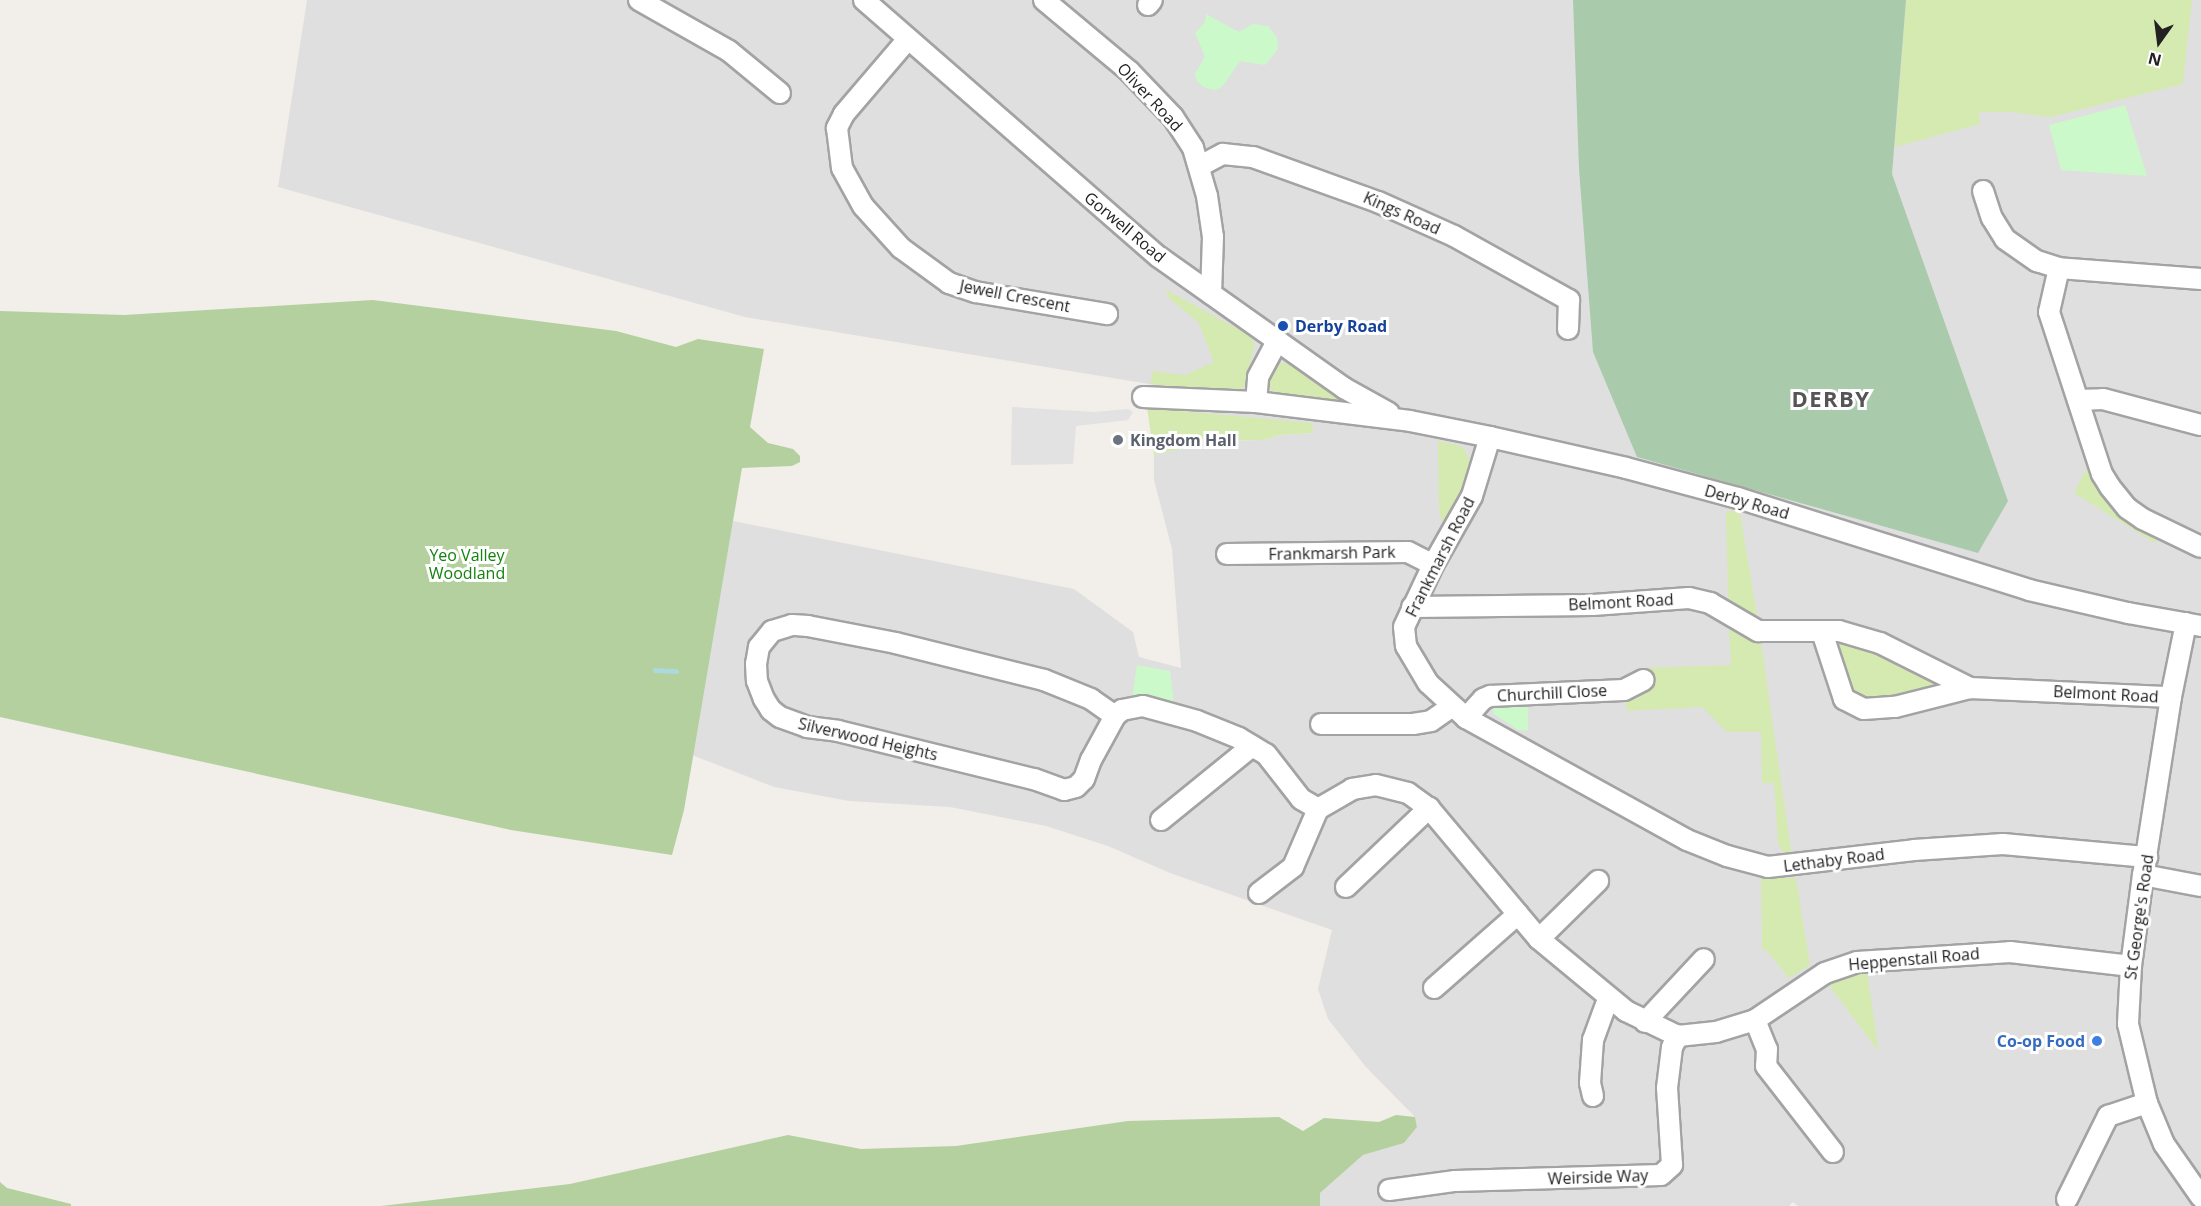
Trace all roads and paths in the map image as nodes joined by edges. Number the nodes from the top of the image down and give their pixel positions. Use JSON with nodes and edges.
{"nodes":[{"id":1,"x":639,"y":0,"type":"edge"},
{"id":2,"x":864,"y":0,"type":"edge"},
{"id":3,"x":1044,"y":0,"type":"edge"},
{"id":4,"x":908,"y":39,"type":"junction"},
{"id":5,"x":780,"y":93,"type":"dead end"},
{"id":6,"x":1200,"y":166,"type":"junction"},
{"id":7,"x":1983,"y":191,"type":"dead end"},
{"id":8,"x":2059,"y":268,"type":"junction"},
{"id":9,"x":2201,"y":279,"type":"edge"},
{"id":10,"x":1211,"y":294,"type":"junction"},
{"id":11,"x":1107,"y":314,"type":"dead end"},
{"id":12,"x":1568,"y":328,"type":"dead end"},
{"id":13,"x":1277,"y":342,"type":"junction"},
{"id":14,"x":1143,"y":397,"type":"dead end"},
{"id":15,"x":2078,"y":400,"type":"junction"},
{"id":16,"x":1256,"y":402,"type":"junction"},
{"id":17,"x":1410,"y":421,"type":"junction"},
{"id":18,"x":2201,"y":425,"type":"edge"},
{"id":19,"x":1490,"y":437,"type":"junction"},
{"id":20,"x":2201,"y":547,"type":"edge"},
{"id":21,"x":1227,"y":554,"type":"dead end"},
{"id":22,"x":1433,"y":565,"type":"junction"},
{"id":23,"x":1412,"y":607,"type":"junction"},
{"id":24,"x":2193,"y":625,"type":"edge"},
{"id":25,"x":1822,"y":632,"type":"junction"},
{"id":26,"x":1644,"y":680,"type":"dead end"},
{"id":27,"x":1970,"y":688,"type":"junction"},
{"id":28,"x":2171,"y":697,"type":"junction"},
{"id":29,"x":1459,"y":712,"type":"junction"},
{"id":30,"x":1115,"y":716,"type":"junction"},
{"id":31,"x":1321,"y":724,"type":"dead end"},
{"id":32,"x":1252,"y":746,"type":"junction"},
{"id":33,"x":1429,"y":808,"type":"junction"},
{"id":34,"x":1318,"y":809,"type":"junction"},
{"id":35,"x":1161,"y":820,"type":"dead end"},
{"id":36,"x":2145,"y":866,"type":"junction"},
{"id":37,"x":1598,"y":881,"type":"dead end"},
{"id":38,"x":2201,"y":886,"type":"edge"},
{"id":39,"x":1346,"y":887,"type":"dead end"},
{"id":40,"x":1259,"y":893,"type":"dead end"},
{"id":41,"x":1518,"y":914,"type":"junction"},
{"id":42,"x":1539,"y":939,"type":"junction"},
{"id":43,"x":1704,"y":959,"type":"dead end"},
{"id":44,"x":2132,"y":966,"type":"junction"},
{"id":45,"x":1434,"y":988,"type":"dead end"},
{"id":46,"x":1608,"y":999,"type":"junction"},
{"id":47,"x":1755,"y":1020,"type":"junction"},
{"id":48,"x":1645,"y":1022,"type":"junction"},
{"id":49,"x":1678,"y":1036,"type":"junction"},
{"id":50,"x":1593,"y":1096,"type":"dead end"},
{"id":51,"x":2147,"y":1103,"type":"junction"},
{"id":52,"x":1833,"y":1152,"type":"dead end"},
{"id":53,"x":1389,"y":1190,"type":"dead end"},
{"id":54,"x":2201,"y":1197,"type":"edge"},
{"id":55,"x":2067,"y":1199,"type":"dead end"}],
"edges":[{"from":1,"to":5,"type":"street"},
{"from":2,"to":4,"type":"street","name":"Gorwell Road"},
{"from":3,"to":6,"type":"street","name":"Oliver Road"},
{"from":4,"to":10,"type":"street","name":"Gorwell Road"},
{"from":4,"to":11,"type":"street","name":"Jewell Crescent"},
{"from":6,"to":10,"type":"street","name":"Oliver Road"},
{"from":6,"to":12,"type":"street","name":"Kings Road"},
{"from":7,"to":8,"type":"street"},
{"from":8,"to":9,"type":"street"},
{"from":8,"to":15,"type":"street"},
{"from":10,"to":13,"type":"street","name":"Gorwell Road"},
{"from":13,"to":16,"type":"street"},
{"from":13,"to":17,"type":"street","name":"Gorwell Road"},
{"from":14,"to":16,"type":"street","name":"Derby Road"},
{"from":15,"to":18,"type":"street"},
{"from":15,"to":20,"type":"street"},
{"from":16,"to":17,"type":"street","name":"Derby Road"},
{"from":17,"to":19,"type":"street","name":"Derby Road"},
{"from":19,"to":22,"type":"street","name":"Frankmarsh Road"},
{"from":19,"to":24,"type":"street","name":"Derby Road"},
{"from":21,"to":22,"type":"street","name":"Frankmarsh Park"},
{"from":22,"to":23,"type":"street","name":"Frankmarsh Road"},
{"from":23,"to":25,"type":"street","name":"Belmont Road"},
{"from":23,"to":29,"type":"street","name":"Frankmarsh Road"},
{"from":24,"to":28,"type":"street","name":"St George's Road"},
{"from":25,"to":27,"type":"street","name":"Belmont Road"},
{"from":25,"to":27,"type":"street","name":"Belmont Road"},
{"from":26,"to":29,"type":"street","name":"Churchill Close"},
{"from":27,"to":28,"type":"street","name":"Belmont Road"},
{"from":28,"to":36,"type":"street","name":"St George's Road"},
{"from":29,"to":31,"type":"street"},
{"from":29,"to":36,"type":"street","name":"Lethaby Road"},
{"from":30,"to":30,"type":"street","name":"Silverwood Heights"},
{"from":30,"to":32,"type":"street"},
{"from":32,"to":34,"type":"street"},
{"from":32,"to":35,"type":"street"},
{"from":33,"to":34,"type":"street"},
{"from":33,"to":39,"type":"street"},
{"from":33,"to":41,"type":"street"},
{"from":34,"to":40,"type":"street"},
{"from":36,"to":38,"type":"street","name":"Lethaby Road"},
{"from":36,"to":44,"type":"street","name":"St George's Road"},
{"from":37,"to":42,"type":"street"},
{"from":41,"to":42,"type":"street"},
{"from":41,"to":45,"type":"street"},
{"from":42,"to":46,"type":"street"},
{"from":43,"to":48,"type":"street"},
{"from":44,"to":47,"type":"street","name":"Heppenstall Road"},
{"from":44,"to":51,"type":"street","name":"St George's Road"},
{"from":46,"to":48,"type":"street"},
{"from":46,"to":50,"type":"street"},
{"from":47,"to":49,"type":"street","name":"Heppenstall Road"},
{"from":47,"to":52,"type":"street"},
{"from":48,"to":49,"type":"street"},
{"from":49,"to":53,"type":"street","name":"Weirside Way"},
{"from":51,"to":54,"type":"street","name":"St George's Road"},
{"from":51,"to":55,"type":"street"}]}
